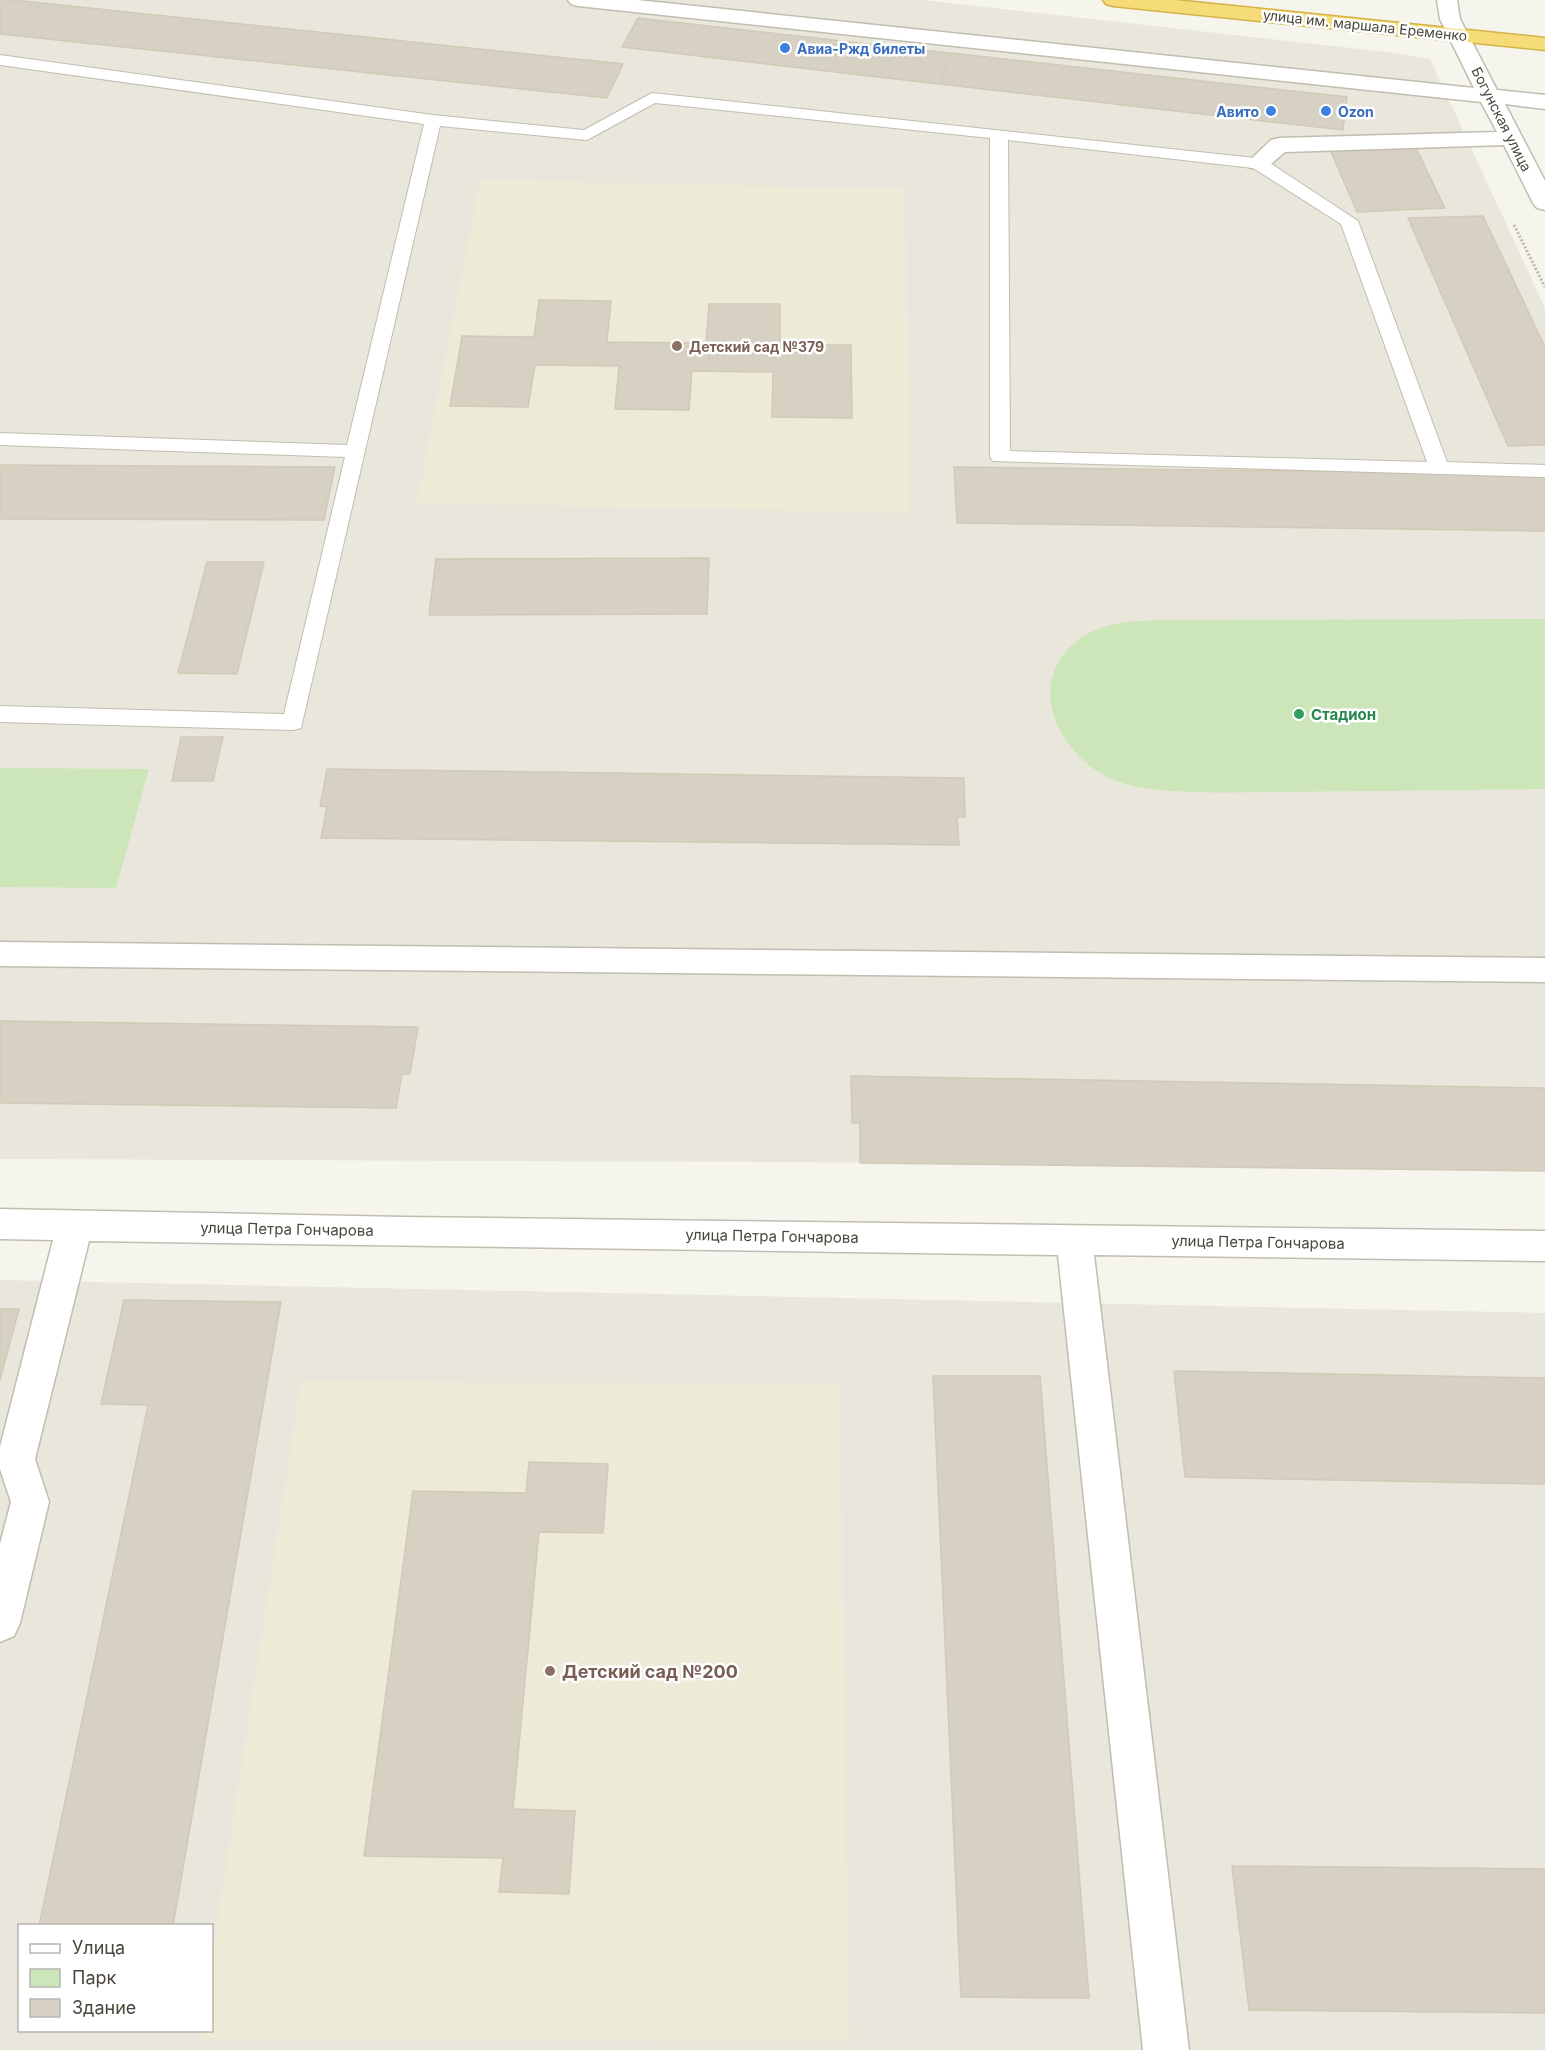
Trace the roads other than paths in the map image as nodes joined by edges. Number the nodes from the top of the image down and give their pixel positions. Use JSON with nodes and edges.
{"nodes":[{"id":1,"x":578,"y":0,"type":"edge"},
{"id":2,"x":1113,"y":0,"type":"edge"},
{"id":3,"x":1278,"y":0,"type":"edge"},
{"id":4,"x":1451,"y":18,"type":"edge"},
{"id":5,"x":1545,"y":30,"type":"edge"},
{"id":6,"x":1545,"y":44,"type":"edge"},
{"id":7,"x":0,"y":60,"type":"edge"},
{"id":8,"x":1491,"y":96,"type":"junction"},
{"id":9,"x":1545,"y":102,"type":"edge"},
{"id":10,"x":433,"y":120,"type":"junction"},
{"id":11,"x":999,"y":134,"type":"junction"},
{"id":12,"x":1513,"y":138,"type":"junction"},
{"id":13,"x":1258,"y":163,"type":"junction"},
{"id":14,"x":1545,"y":203,"type":"edge"},
{"id":15,"x":0,"y":439,"type":"edge"},
{"id":16,"x":355,"y":451,"type":"junction"},
{"id":17,"x":1439,"y":468,"type":"junction"},
{"id":18,"x":1545,"y":471,"type":"edge"},
{"id":19,"x":0,"y":714,"type":"edge"},
{"id":20,"x":0,"y":954,"type":"edge"},
{"id":21,"x":1545,"y":970,"type":"edge"},
{"id":22,"x":0,"y":1224,"type":"edge"},
{"id":23,"x":75,"y":1226,"type":"junction"},
{"id":24,"x":1074,"y":1240,"type":"junction"},
{"id":25,"x":1545,"y":1246,"type":"edge"},
{"id":26,"x":8,"y":1459,"type":"edge"},
{"id":27,"x":0,"y":1623,"type":"edge"},
{"id":28,"x":1166,"y":2050,"type":"edge"}],
"edges":[{"from":1,"to":8,"type":"street"},
{"from":2,"to":4,"type":"highway","name":"улица им. маршала Еременко"},
{"from":3,"to":4,"type":"highway","name":"улица им. маршала Еременко"},
{"from":4,"to":5,"type":"highway","name":"улица им. маршала Еременко"},
{"from":4,"to":6,"type":"highway","name":"улица им. маршала Еременко"},
{"from":4,"to":8,"type":"street","name":"Богунская улица"},
{"from":7,"to":10,"type":"lane"},
{"from":8,"to":9,"type":"street"},
{"from":8,"to":12,"type":"street","name":"Богунская улица"},
{"from":10,"to":11,"type":"lane"},
{"from":10,"to":16,"type":"lane"},
{"from":11,"to":13,"type":"lane"},
{"from":11,"to":17,"type":"lane"},
{"from":12,"to":13,"type":"street"},
{"from":12,"to":14,"type":"street","name":"Богунская улица"},
{"from":13,"to":17,"type":"lane"},
{"from":15,"to":16,"type":"lane"},
{"from":16,"to":19,"type":"lane"},
{"from":17,"to":18,"type":"lane"},
{"from":20,"to":21,"type":"street"},
{"from":22,"to":23,"type":"street","name":"улица Петра Гончарова"},
{"from":23,"to":24,"type":"street","name":"улица Петра Гончарова"},
{"from":23,"to":26,"type":"street"},
{"from":24,"to":25,"type":"street","name":"улица Петра Гончарова"},
{"from":24,"to":28,"type":"street"},
{"from":26,"to":27,"type":"street"}]}
